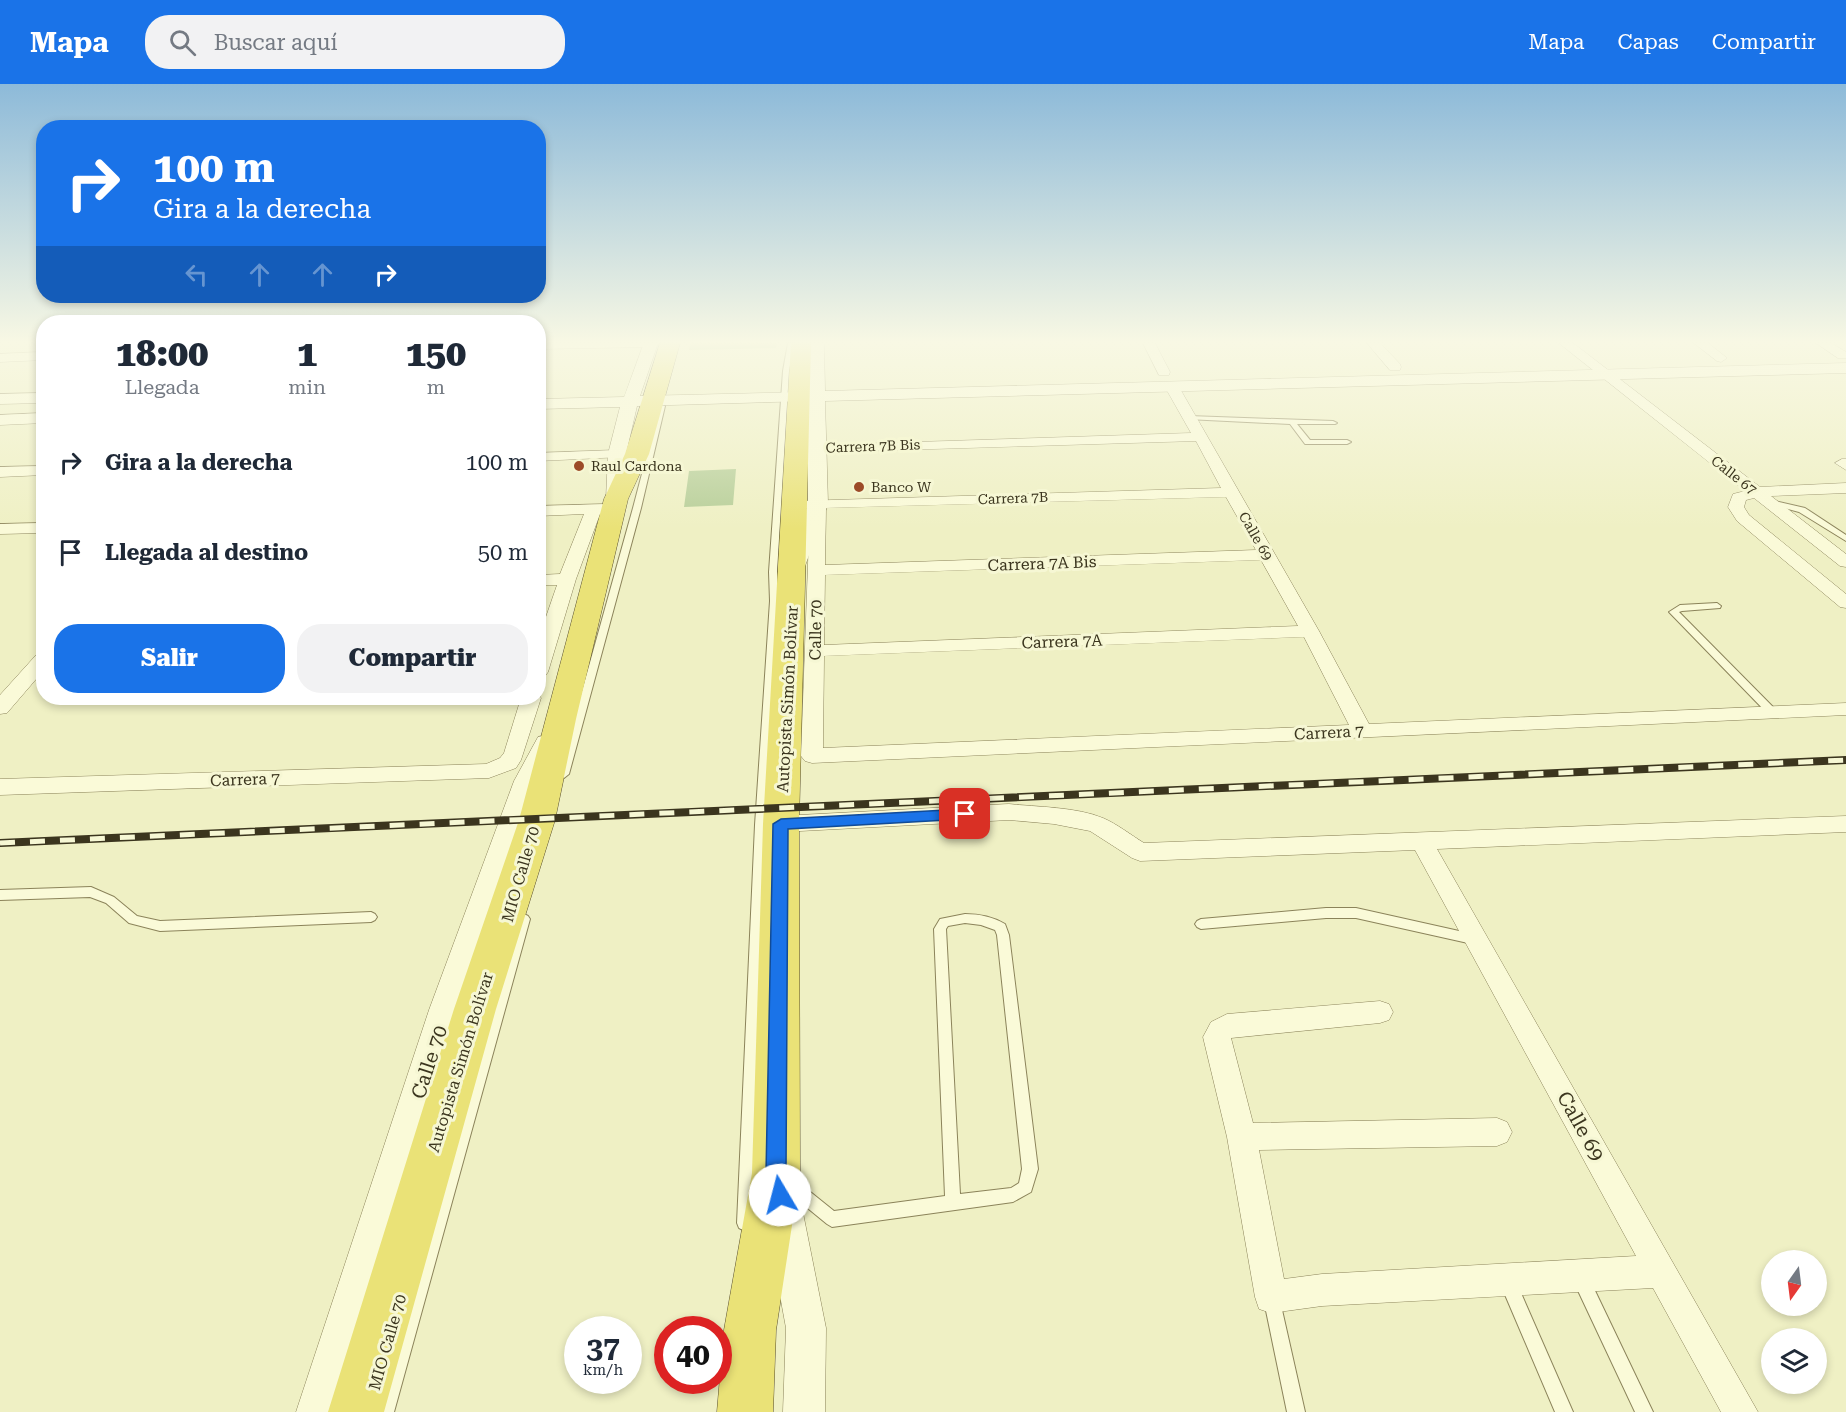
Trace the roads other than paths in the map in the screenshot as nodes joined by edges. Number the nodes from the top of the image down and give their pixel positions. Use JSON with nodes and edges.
{"nodes":[{"id":1,"x":644,"y":405,"type":"edge"},
{"id":2,"x":648,"y":405,"type":"edge"},
{"id":3,"x":649,"y":405,"type":"edge"},
{"id":4,"x":798,"y":405,"type":"edge"},
{"id":5,"x":802,"y":405,"type":"edge"},
{"id":6,"x":1182,"y":405,"type":"edge"},
{"id":7,"x":1645,"y":405,"type":"edge"},
{"id":8,"x":36,"y":418,"type":"edge"},
{"id":9,"x":1189,"y":418,"type":"junction"},
{"id":10,"x":0,"y":420,"type":"edge"},
{"id":11,"x":1293,"y":423,"type":"junction"},
{"id":12,"x":1333,"y":423,"type":"dead end"},
{"id":13,"x":1199,"y":437,"type":"junction"},
{"id":14,"x":1347,"y":442,"type":"dead end"},
{"id":15,"x":807,"y":448,"type":"junction"},
{"id":16,"x":617,"y":454,"type":"junction"},
{"id":17,"x":546,"y":457,"type":"edge"},
{"id":18,"x":36,"y":470,"type":"edge"},
{"id":19,"x":0,"y":472,"type":"edge"},
{"id":20,"x":1846,"y":488,"type":"edge"},
{"id":21,"x":1231,"y":492,"type":"junction"},
{"id":22,"x":1762,"y":496,"type":"junction"},
{"id":23,"x":807,"y":504,"type":"junction"},
{"id":24,"x":608,"y":505,"type":"junction"},
{"id":25,"x":546,"y":510,"type":"edge"},
{"id":26,"x":36,"y":528,"type":"edge"},
{"id":27,"x":0,"y":529,"type":"edge"},
{"id":28,"x":1846,"y":539,"type":"edge"},
{"id":29,"x":1267,"y":555,"type":"junction"},
{"id":30,"x":1846,"y":562,"type":"edge"},
{"id":31,"x":805,"y":571,"type":"junction"},
{"id":32,"x":567,"y":579,"type":"junction"},
{"id":33,"x":546,"y":580,"type":"edge"},
{"id":34,"x":1846,"y":603,"type":"edge"},
{"id":35,"x":1717,"y":606,"type":"dead end"},
{"id":36,"x":1310,"y":631,"type":"junction"},
{"id":37,"x":546,"y":646,"type":"edge"},
{"id":38,"x":815,"y":651,"type":"junction"},
{"id":39,"x":34,"y":680,"type":"edge"},
{"id":40,"x":0,"y":681,"type":"edge"},
{"id":41,"x":546,"y":705,"type":"edge"},
{"id":42,"x":0,"y":708,"type":"edge"},
{"id":43,"x":545,"y":708,"type":"edge"},
{"id":44,"x":1846,"y":709,"type":"edge"},
{"id":45,"x":1772,"y":712,"type":"junction"},
{"id":46,"x":1362,"y":731,"type":"junction"},
{"id":47,"x":812,"y":756,"type":"joint"},
{"id":48,"x":0,"y":787,"type":"edge"},
{"id":49,"x":561,"y":789,"type":"dead end"},
{"id":50,"x":781,"y":824,"type":"junction"},
{"id":51,"x":1846,"y":824,"type":"edge"},
{"id":52,"x":1421,"y":840,"type":"junction"},
{"id":53,"x":0,"y":895,"type":"edge"},
{"id":54,"x":527,"y":908,"type":"dead end"},
{"id":55,"x":371,"y":917,"type":"dead end"},
{"id":56,"x":1201,"y":924,"type":"dead end"},
{"id":57,"x":1477,"y":940,"type":"junction"},
{"id":58,"x":1380,"y":1012,"type":"dead end"},
{"id":59,"x":1497,"y":1132,"type":"dead end"},
{"id":60,"x":1242,"y":1137,"type":"junction"},
{"id":61,"x":776,"y":1173,"type":"junction"},
{"id":62,"x":953,"y":1202,"type":"junction"},
{"id":63,"x":744,"y":1234,"type":"dead end"},
{"id":64,"x":1661,"y":1271,"type":"junction"},
{"id":65,"x":1579,"y":1275,"type":"junction"},
{"id":66,"x":1507,"y":1279,"type":"junction"},
{"id":67,"x":1271,"y":1297,"type":"junction"},
{"id":68,"x":317,"y":1412,"type":"edge"},
{"id":69,"x":356,"y":1412,"type":"edge"},
{"id":70,"x":385,"y":1412,"type":"edge"},
{"id":71,"x":746,"y":1412,"type":"edge"},
{"id":72,"x":804,"y":1412,"type":"edge"},
{"id":73,"x":1296,"y":1412,"type":"edge"},
{"id":74,"x":1564,"y":1412,"type":"edge"},
{"id":75,"x":1644,"y":1412,"type":"edge"},
{"id":76,"x":1740,"y":1412,"type":"edge"}],
"edges":[{"from":1,"to":16,"type":"street"},
{"from":2,"to":24,"type":"highway","name":"Autopista Simón Bolívar"},
{"from":3,"to":49,"type":"lane"},
{"from":4,"to":63,"type":"lane"},
{"from":5,"to":15,"type":"highway","name":"Autopista Simón Bolívar"},
{"from":6,"to":9,"type":"street","name":"Calle 69"},
{"from":7,"to":22,"type":"street","name":"Calle 67"},
{"from":8,"to":10,"type":"street"},
{"from":9,"to":11,"type":"lane"},
{"from":9,"to":13,"type":"street","name":"Calle 69"},
{"from":11,"to":12,"type":"lane"},
{"from":11,"to":14,"type":"lane"},
{"from":13,"to":15,"type":"street","name":"Carrera 7B Bis"},
{"from":13,"to":21,"type":"street","name":"Calle 69"},
{"from":15,"to":23,"type":"highway","name":"Autopista Simón Bolívar"},
{"from":16,"to":17,"type":"street"},
{"from":16,"to":24,"type":"street"},
{"from":18,"to":19,"type":"street"},
{"from":20,"to":22,"type":"street"},
{"from":21,"to":23,"type":"street","name":"Carrera 7B"},
{"from":21,"to":29,"type":"street","name":"Calle 69"},
{"from":22,"to":28,"type":"lane"},
{"from":22,"to":30,"type":"street","name":"Calle 67"},
{"from":22,"to":34,"type":"street"},
{"from":23,"to":31,"type":"highway","name":"Autopista Simón Bolívar"},
{"from":24,"to":25,"type":"street"},
{"from":24,"to":32,"type":"street"},
{"from":24,"to":41,"type":"highway","name":"Autopista Simón Bolívar"},
{"from":26,"to":27,"type":"street"},
{"from":29,"to":31,"type":"street","name":"Carrera 7A Bis"},
{"from":29,"to":36,"type":"street","name":"Calle 69"},
{"from":31,"to":38,"type":"street","name":"Calle 70"},
{"from":31,"to":50,"type":"highway","name":"Autopista Simón Bolívar"},
{"from":32,"to":33,"type":"street"},
{"from":32,"to":37,"type":"street"},
{"from":35,"to":45,"type":"lane"},
{"from":36,"to":38,"type":"street","name":"Carrera 7A"},
{"from":36,"to":46,"type":"street","name":"Calle 69"},
{"from":38,"to":47,"type":"street","name":"Calle 70"},
{"from":39,"to":40,"type":"street"},
{"from":39,"to":42,"type":"street"},
{"from":43,"to":48,"type":"street","name":"Carrera 7"},
{"from":43,"to":68,"type":"street","name":"Calle 70"},
{"from":43,"to":69,"type":"highway","name":"Autopista Simón Bolívar"},
{"from":44,"to":45,"type":"street","name":"Carrera 7"},
{"from":45,"to":46,"type":"street","name":"Carrera 7"},
{"from":46,"to":47,"type":"street","name":"Carrera 7"},
{"from":50,"to":52,"type":"street"},
{"from":50,"to":61,"type":"highway","name":"Autopista Simón Bolívar"},
{"from":51,"to":52,"type":"street"},
{"from":52,"to":57,"type":"street","name":"Calle 69"},
{"from":53,"to":55,"type":"lane"},
{"from":54,"to":70,"type":"lane","name":"MIO Calle 70"},
{"from":56,"to":57,"type":"lane"},
{"from":57,"to":64,"type":"street","name":"Calle 69"},
{"from":58,"to":60,"type":"street"},
{"from":59,"to":60,"type":"street"},
{"from":60,"to":67,"type":"street"},
{"from":61,"to":62,"type":"lane"},
{"from":61,"to":71,"type":"highway","name":"Autopista Simón Bolívar"},
{"from":61,"to":72,"type":"street"},
{"from":62,"to":62,"type":"lane"},
{"from":64,"to":65,"type":"street"},
{"from":64,"to":76,"type":"street","name":"Calle 69"},
{"from":65,"to":66,"type":"street"},
{"from":65,"to":75,"type":"lane"},
{"from":66,"to":67,"type":"street"},
{"from":66,"to":74,"type":"lane"},
{"from":67,"to":73,"type":"lane"}]}
